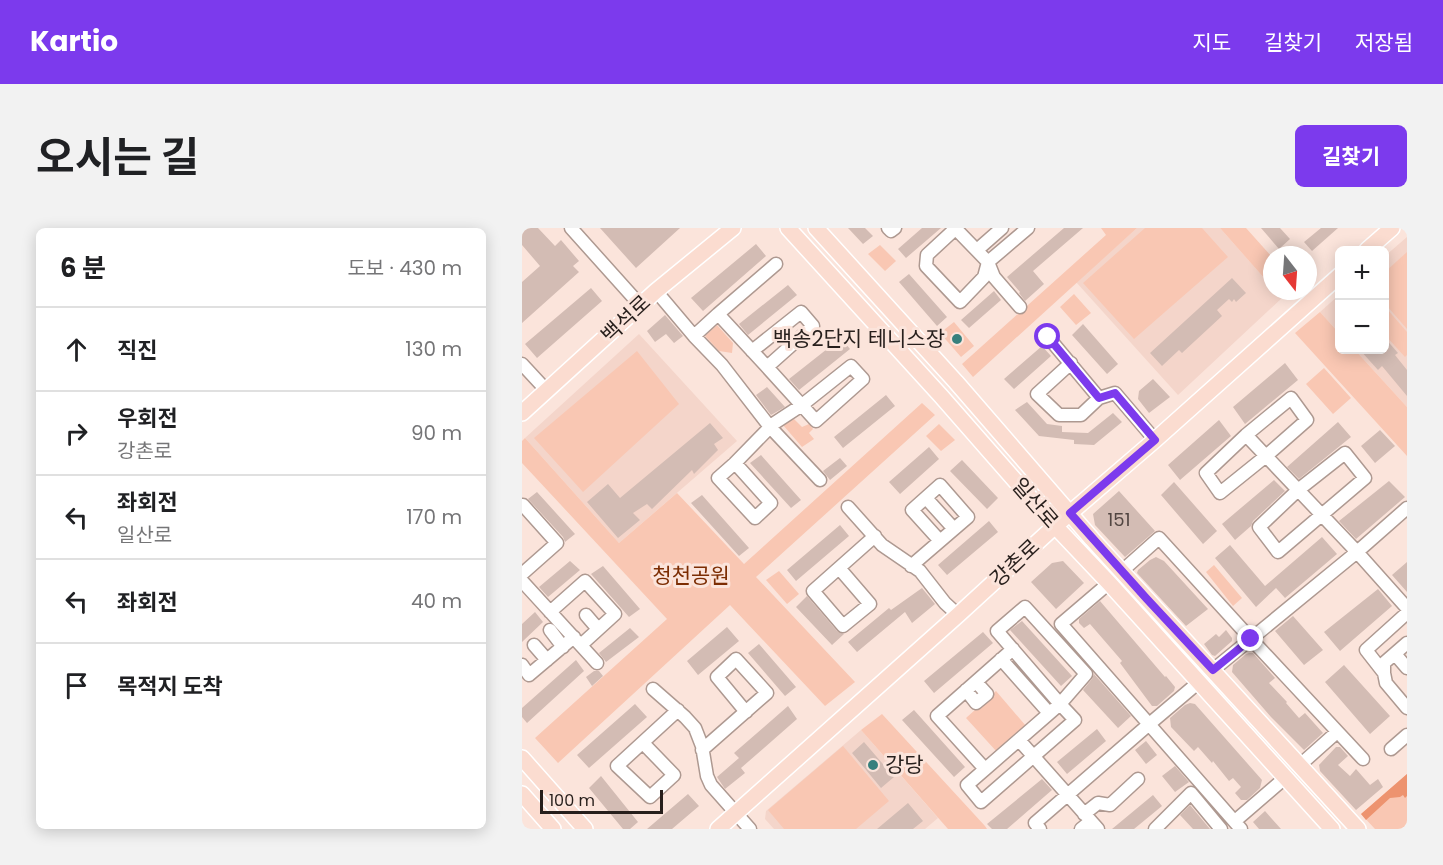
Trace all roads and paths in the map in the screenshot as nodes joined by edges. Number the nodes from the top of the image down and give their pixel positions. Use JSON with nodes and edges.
{"nodes":[{"id":1,"x":572,"y":228,"type":"edge"},
{"id":2,"x":733,"y":228,"type":"edge"},
{"id":3,"x":788,"y":228,"type":"edge"},
{"id":4,"x":816,"y":228,"type":"edge"},
{"id":5,"x":888,"y":228,"type":"edge"},
{"id":6,"x":895,"y":228,"type":"edge"},
{"id":7,"x":955,"y":228,"type":"edge"},
{"id":8,"x":1002,"y":228,"type":"edge"},
{"id":9,"x":1028,"y":228,"type":"edge"},
{"id":10,"x":1392,"y":228,"type":"edge"},
{"id":11,"x":1372,"y":246,"type":"edge"},
{"id":12,"x":977,"y":250,"type":"junction"},
{"id":13,"x":988,"y":262,"type":"junction"},
{"id":14,"x":776,"y":264,"type":"dead end"},
{"id":15,"x":1335,"y":279,"type":"edge"},
{"id":16,"x":656,"y":291,"type":"junction"},
{"id":17,"x":641,"y":306,"type":"junction"},
{"id":18,"x":1020,"y":307,"type":"dead end"},
{"id":19,"x":718,"y":314,"type":"junction"},
{"id":20,"x":694,"y":336,"type":"junction"},
{"id":21,"x":1048,"y":337,"type":"dead end"},
{"id":22,"x":752,"y":351,"type":"junction"},
{"id":23,"x":1071,"y":363,"type":"junction"},
{"id":24,"x":522,"y":364,"type":"edge"},
{"id":25,"x":767,"y":367,"type":"junction"},
{"id":26,"x":547,"y":391,"type":"junction"},
{"id":27,"x":1099,"y":398,"type":"junction"},
{"id":28,"x":802,"y":405,"type":"junction"},
{"id":29,"x":522,"y":413,"type":"edge"},
{"id":30,"x":770,"y":427,"type":"junction"},
{"id":31,"x":1246,"y":435,"type":"junction"},
{"id":32,"x":1155,"y":440,"type":"junction"},
{"id":33,"x":1266,"y":456,"type":"junction"},
{"id":34,"x":735,"y":463,"type":"junction"},
{"id":35,"x":820,"y":480,"type":"dead end"},
{"id":36,"x":1298,"y":490,"type":"junction"},
{"id":37,"x":926,"y":498,"type":"junction"},
{"id":38,"x":522,"y":506,"type":"edge"},
{"id":39,"x":848,"y":507,"type":"dead end"},
{"id":40,"x":1407,"y":508,"type":"edge"},
{"id":41,"x":1070,"y":513,"type":"junction"},
{"id":42,"x":1322,"y":516,"type":"junction"},
{"id":43,"x":1055,"y":526,"type":"junction"},
{"id":44,"x":954,"y":530,"type":"junction"},
{"id":45,"x":874,"y":536,"type":"junction"},
{"id":46,"x":940,"y":542,"type":"junction"},
{"id":47,"x":1357,"y":552,"type":"junction"},
{"id":48,"x":911,"y":566,"type":"junction"},
{"id":49,"x":839,"y":568,"type":"junction"},
{"id":50,"x":1122,"y":571,"type":"junction"},
{"id":51,"x":522,"y":574,"type":"edge"},
{"id":52,"x":522,"y":581,"type":"edge"},
{"id":53,"x":1109,"y":583,"type":"junction"},
{"id":54,"x":526,"y":594,"type":"edge"},
{"id":55,"x":1407,"y":608,"type":"edge"},
{"id":56,"x":550,"y":612,"type":"junction"},
{"id":57,"x":1407,"y":613,"type":"edge"},
{"id":58,"x":586,"y":615,"type":"dead end"},
{"id":59,"x":958,"y":615,"type":"junction"},
{"id":60,"x":598,"y":629,"type":"junction"},
{"id":61,"x":550,"y":630,"type":"dead end"},
{"id":62,"x":1251,"y":639,"type":"junction"},
{"id":63,"x":577,"y":641,"type":"junction"},
{"id":64,"x":1407,"y":643,"type":"edge"},
{"id":65,"x":534,"y":645,"type":"dead end"},
{"id":66,"x":563,"y":647,"type":"junction"},
{"id":67,"x":1013,"y":649,"type":"junction"},
{"id":68,"x":1395,"y":654,"type":"junction"},
{"id":69,"x":1001,"y":659,"type":"junction"},
{"id":70,"x":547,"y":660,"type":"junction"},
{"id":71,"x":597,"y":663,"type":"dead end"},
{"id":72,"x":522,"y":665,"type":"edge"},
{"id":73,"x":1407,"y":668,"type":"edge"},
{"id":74,"x":1213,"y":670,"type":"junction"},
{"id":75,"x":1384,"y":673,"type":"junction"},
{"id":76,"x":1199,"y":682,"type":"junction"},
{"id":77,"x":653,"y":689,"type":"dead end"},
{"id":78,"x":1060,"y":704,"type":"junction"},
{"id":79,"x":1407,"y":708,"type":"edge"},
{"id":80,"x":678,"y":710,"type":"junction"},
{"id":81,"x":746,"y":712,"type":"dead end"},
{"id":82,"x":1049,"y":713,"type":"junction"},
{"id":83,"x":1150,"y":723,"type":"junction"},
{"id":84,"x":1338,"y":732,"type":"junction"},
{"id":85,"x":1407,"y":735,"type":"edge"},
{"id":86,"x":1019,"y":740,"type":"junction"},
{"id":87,"x":643,"y":743,"type":"junction"},
{"id":88,"x":1391,"y":749,"type":"dead end"},
{"id":89,"x":702,"y":750,"type":"junction"},
{"id":90,"x":1034,"y":756,"type":"junction"},
{"id":91,"x":522,"y":758,"type":"edge"},
{"id":92,"x":1363,"y":759,"type":"dead end"},
{"id":93,"x":1300,"y":765,"type":"junction"},
{"id":94,"x":985,"y":769,"type":"junction"},
{"id":95,"x":522,"y":772,"type":"edge"},
{"id":96,"x":1286,"y":777,"type":"junction"},
{"id":97,"x":1138,"y":779,"type":"dead end"},
{"id":98,"x":522,"y":794,"type":"edge"},
{"id":99,"x":1068,"y":795,"type":"junction"},
{"id":100,"x":736,"y":813,"type":"junction"},
{"id":101,"x":1088,"y":823,"type":"edge"},
{"id":102,"x":1238,"y":825,"type":"edge"},
{"id":103,"x":1162,"y":827,"type":"edge"},
{"id":104,"x":553,"y":829,"type":"edge"},
{"id":105,"x":572,"y":829,"type":"edge"},
{"id":106,"x":585,"y":829,"type":"edge"},
{"id":107,"x":718,"y":829,"type":"edge"},
{"id":108,"x":750,"y":829,"type":"edge"},
{"id":109,"x":1041,"y":829,"type":"edge"},
{"id":110,"x":1221,"y":829,"type":"edge"},
{"id":111,"x":1332,"y":829,"type":"edge"},
{"id":112,"x":1358,"y":829,"type":"edge"}],
"edges":[{"from":1,"to":17,"type":"street"},
{"from":2,"to":16,"type":"main road","name":"백석로"},
{"from":3,"to":43,"type":"main road","name":"일산로"},
{"from":4,"to":41,"type":"main road","name":"일산로"},
{"from":5,"to":6,"type":"street"},
{"from":7,"to":12,"type":"street"},
{"from":7,"to":13,"type":"street"},
{"from":8,"to":12,"type":"street"},
{"from":9,"to":13,"type":"street"},
{"from":10,"to":11,"type":"main road"},
{"from":12,"to":13,"type":"street"},
{"from":13,"to":18,"type":"street"},
{"from":14,"to":19,"type":"street"},
{"from":15,"to":32,"type":"main road","name":"강촌로"},
{"from":16,"to":17,"type":"main road","name":"백석로"},
{"from":16,"to":20,"type":"street"},
{"from":17,"to":26,"type":"main road","name":"백석로"},
{"from":19,"to":20,"type":"street"},
{"from":19,"to":22,"type":"street"},
{"from":20,"to":30,"type":"street"},
{"from":21,"to":23,"type":"street"},
{"from":22,"to":25,"type":"street"},
{"from":22,"to":25,"type":"street"},
{"from":23,"to":27,"type":"street"},
{"from":23,"to":27,"type":"street"},
{"from":24,"to":26,"type":"street"},
{"from":25,"to":28,"type":"street"},
{"from":26,"to":29,"type":"main road","name":"백석로"},
{"from":27,"to":32,"type":"street"},
{"from":28,"to":28,"type":"street"},
{"from":28,"to":30,"type":"street"},
{"from":30,"to":34,"type":"street"},
{"from":30,"to":35,"type":"street"},
{"from":31,"to":33,"type":"street"},
{"from":31,"to":33,"type":"street"},
{"from":31,"to":33,"type":"street"},
{"from":32,"to":41,"type":"main road","name":"강촌로"},
{"from":33,"to":36,"type":"street"},
{"from":34,"to":34,"type":"street"},
{"from":36,"to":42,"type":"street"},
{"from":36,"to":42,"type":"street"},
{"from":36,"to":42,"type":"street"},
{"from":37,"to":44,"type":"street"},
{"from":37,"to":44,"type":"street"},
{"from":37,"to":46,"type":"street"},
{"from":38,"to":51,"type":"street"},
{"from":39,"to":45,"type":"street"},
{"from":40,"to":47,"type":"street"},
{"from":41,"to":43,"type":"main road","name":"강촌로"},
{"from":41,"to":50,"type":"main road","name":"일산로"},
{"from":42,"to":47,"type":"street"},
{"from":43,"to":53,"type":"main road","name":"일산로"},
{"from":43,"to":59,"type":"main road","name":"강촌로"},
{"from":44,"to":46,"type":"street"},
{"from":45,"to":48,"type":"street"},
{"from":45,"to":49,"type":"street"},
{"from":46,"to":48,"type":"street"},
{"from":47,"to":55,"type":"street"},
{"from":47,"to":62,"type":"street"},
{"from":48,"to":59,"type":"street"},
{"from":49,"to":49,"type":"street"},
{"from":50,"to":62,"type":"street"},
{"from":50,"to":74,"type":"main road","name":"일산로"},
{"from":52,"to":54,"type":"street"},
{"from":53,"to":76,"type":"main road","name":"일산로"},
{"from":53,"to":83,"type":"street"},
{"from":54,"to":56,"type":"street"},
{"from":56,"to":60,"type":"street"},
{"from":56,"to":63,"type":"street"},
{"from":57,"to":75,"type":"street"},
{"from":58,"to":60,"type":"street"},
{"from":59,"to":100,"type":"main road","name":"강촌로"},
{"from":60,"to":63,"type":"street"},
{"from":61,"to":66,"type":"street"},
{"from":62,"to":74,"type":"street"},
{"from":62,"to":84,"type":"street"},
{"from":63,"to":66,"type":"street"},
{"from":63,"to":71,"type":"street"},
{"from":64,"to":68,"type":"street"},
{"from":65,"to":70,"type":"street"},
{"from":66,"to":70,"type":"street"},
{"from":67,"to":69,"type":"street"},
{"from":67,"to":78,"type":"street"},
{"from":67,"to":78,"type":"street"},
{"from":68,"to":73,"type":"street"},
{"from":68,"to":75,"type":"street"},
{"from":69,"to":82,"type":"street"},
{"from":69,"to":94,"type":"street"},
{"from":70,"to":72,"type":"street"},
{"from":74,"to":93,"type":"main road","name":"일산로"},
{"from":75,"to":79,"type":"street"},
{"from":76,"to":83,"type":"street"},
{"from":76,"to":96,"type":"main road","name":"일산로"},
{"from":77,"to":80,"type":"street"},
{"from":78,"to":82,"type":"street"},
{"from":78,"to":90,"type":"street"},
{"from":80,"to":87,"type":"street"},
{"from":80,"to":89,"type":"street"},
{"from":81,"to":89,"type":"street"},
{"from":82,"to":86,"type":"street"},
{"from":83,"to":99,"type":"street"},
{"from":83,"to":102,"type":"street"},
{"from":84,"to":92,"type":"street"},
{"from":84,"to":93,"type":"street"},
{"from":85,"to":88,"type":"street"},
{"from":86,"to":90,"type":"street"},
{"from":86,"to":94,"type":"street"},
{"from":87,"to":87,"type":"street"},
{"from":89,"to":100,"type":"street"},
{"from":90,"to":94,"type":"street"},
{"from":90,"to":99,"type":"street"},
{"from":91,"to":106,"type":"main road"},
{"from":93,"to":112,"type":"main road","name":"일산로"},
{"from":95,"to":105,"type":"main road"},
{"from":96,"to":102,"type":"street"},
{"from":96,"to":111,"type":"main road","name":"일산로"},
{"from":97,"to":101,"type":"street"},
{"from":98,"to":104,"type":"main road"},
{"from":99,"to":101,"type":"street"},
{"from":99,"to":109,"type":"street"},
{"from":100,"to":107,"type":"main road","name":"강촌로"},
{"from":100,"to":108,"type":"street"},
{"from":103,"to":110,"type":"street"}]}
